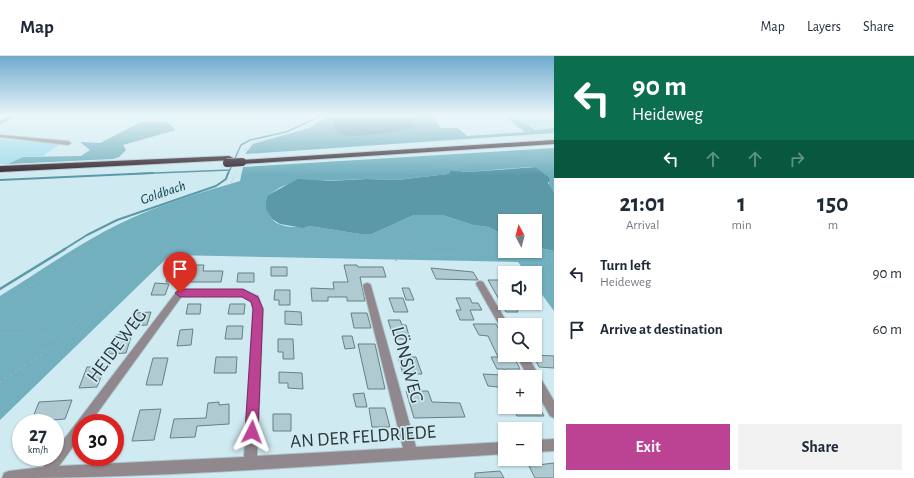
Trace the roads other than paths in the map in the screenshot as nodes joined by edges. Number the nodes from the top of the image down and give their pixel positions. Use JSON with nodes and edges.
{"nodes":[{"id":1,"x":0,"y":136,"type":"edge"},
{"id":2,"x":554,"y":138,"type":"edge"},
{"id":3,"x":554,"y":142,"type":"edge"},
{"id":4,"x":68,"y":143,"type":"dead end"},
{"id":5,"x":228,"y":161,"type":"junction"},
{"id":6,"x":241,"y":163,"type":"junction"},
{"id":7,"x":0,"y":169,"type":"edge"},
{"id":8,"x":0,"y":174,"type":"edge"},
{"id":9,"x":480,"y":284,"type":"dead end"},
{"id":10,"x":367,"y":286,"type":"dead end"},
{"id":11,"x":500,"y":318,"type":"edge"},
{"id":12,"x":542,"y":392,"type":"edge"},
{"id":13,"x":554,"y":412,"type":"edge"},
{"id":14,"x":90,"y":414,"type":"edge"},
{"id":15,"x":72,"y":438,"type":"edge"},
{"id":16,"x":554,"y":445,"type":"edge"},
{"id":17,"x":542,"y":446,"type":"edge"},
{"id":18,"x":498,"y":448,"type":"edge"},
{"id":19,"x":411,"y":453,"type":"junction"},
{"id":20,"x":250,"y":463,"type":"junction"},
{"id":21,"x":46,"y":473,"type":"junction"},
{"id":22,"x":8,"y":478,"type":"edge"}],
"edges":[{"from":1,"to":4,"type":"street"},
{"from":2,"to":6,"type":"highway"},
{"from":3,"to":6,"type":"highway"},
{"from":5,"to":6,"type":"highway","bridge":true},
{"from":5,"to":7,"type":"highway"},
{"from":5,"to":8,"type":"highway"},
{"from":9,"to":11,"type":"street"},
{"from":10,"to":19,"type":"street","name":"LÖNSWEG"},
{"from":12,"to":13,"type":"street"},
{"from":14,"to":20,"type":"street","name":"HEIDEWEG"},
{"from":15,"to":21,"type":"street"},
{"from":16,"to":17,"type":"street"},
{"from":18,"to":19,"type":"street","name":"AN DER FELDRIEDE"},
{"from":19,"to":20,"type":"street","name":"AN DER FELDRIEDE"},
{"from":20,"to":21,"type":"street","name":"AN DER FELDRIEDE"},
{"from":21,"to":22,"type":"street","name":"AN DER FELDRIEDE"}]}
